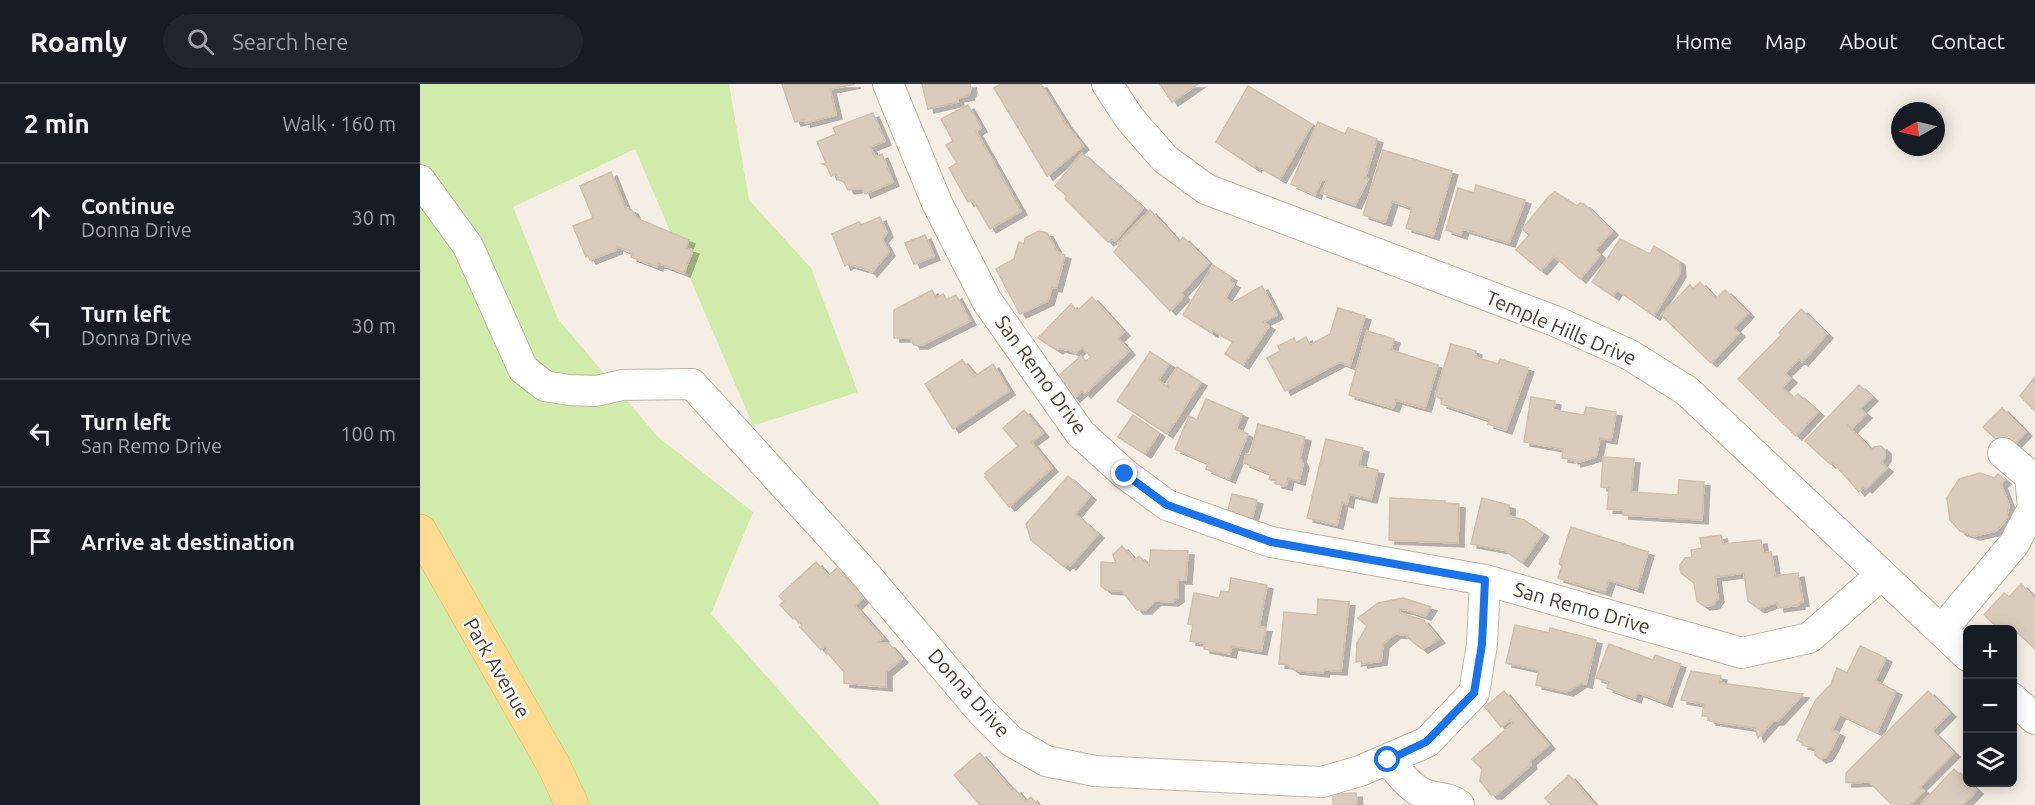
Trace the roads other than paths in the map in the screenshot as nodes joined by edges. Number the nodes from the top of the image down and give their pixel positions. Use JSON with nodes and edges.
{"nodes":[{"id":1,"x":888,"y":84,"type":"edge"},
{"id":2,"x":1107,"y":84,"type":"edge"},
{"id":3,"x":420,"y":180,"type":"edge"},
{"id":4,"x":2003,"y":453,"type":"dead end"},
{"id":5,"x":420,"y":531,"type":"edge"},
{"id":6,"x":1881,"y":575,"type":"junction"},
{"id":7,"x":1485,"y":580,"type":"junction"},
{"id":8,"x":1941,"y":631,"type":"junction"},
{"id":9,"x":1963,"y":651,"type":"edge"},
{"id":10,"x":2017,"y":702,"type":"edge"},
{"id":11,"x":2035,"y":719,"type":"edge"},
{"id":12,"x":1388,"y":760,"type":"junction"},
{"id":13,"x":572,"y":805,"type":"edge"},
{"id":14,"x":1459,"y":805,"type":"edge"}],
"edges":[{"from":1,"to":7,"type":"street","name":"San Remo Drive"},
{"from":2,"to":6,"type":"street","name":"Temple Hills Drive"},
{"from":3,"to":12,"type":"street","name":"Donna Drive"},
{"from":4,"to":8,"type":"street"},
{"from":5,"to":13,"type":"main road","name":"Park Avenue"},
{"from":6,"to":7,"type":"street","name":"San Remo Drive"},
{"from":6,"to":8,"type":"street","name":"Temple Hills Drive"},
{"from":7,"to":12,"type":"street","name":"Donna Drive"},
{"from":8,"to":9,"type":"street","name":"Temple Hills Drive"},
{"from":10,"to":11,"type":"street"},
{"from":12,"to":14,"type":"street"}]}
